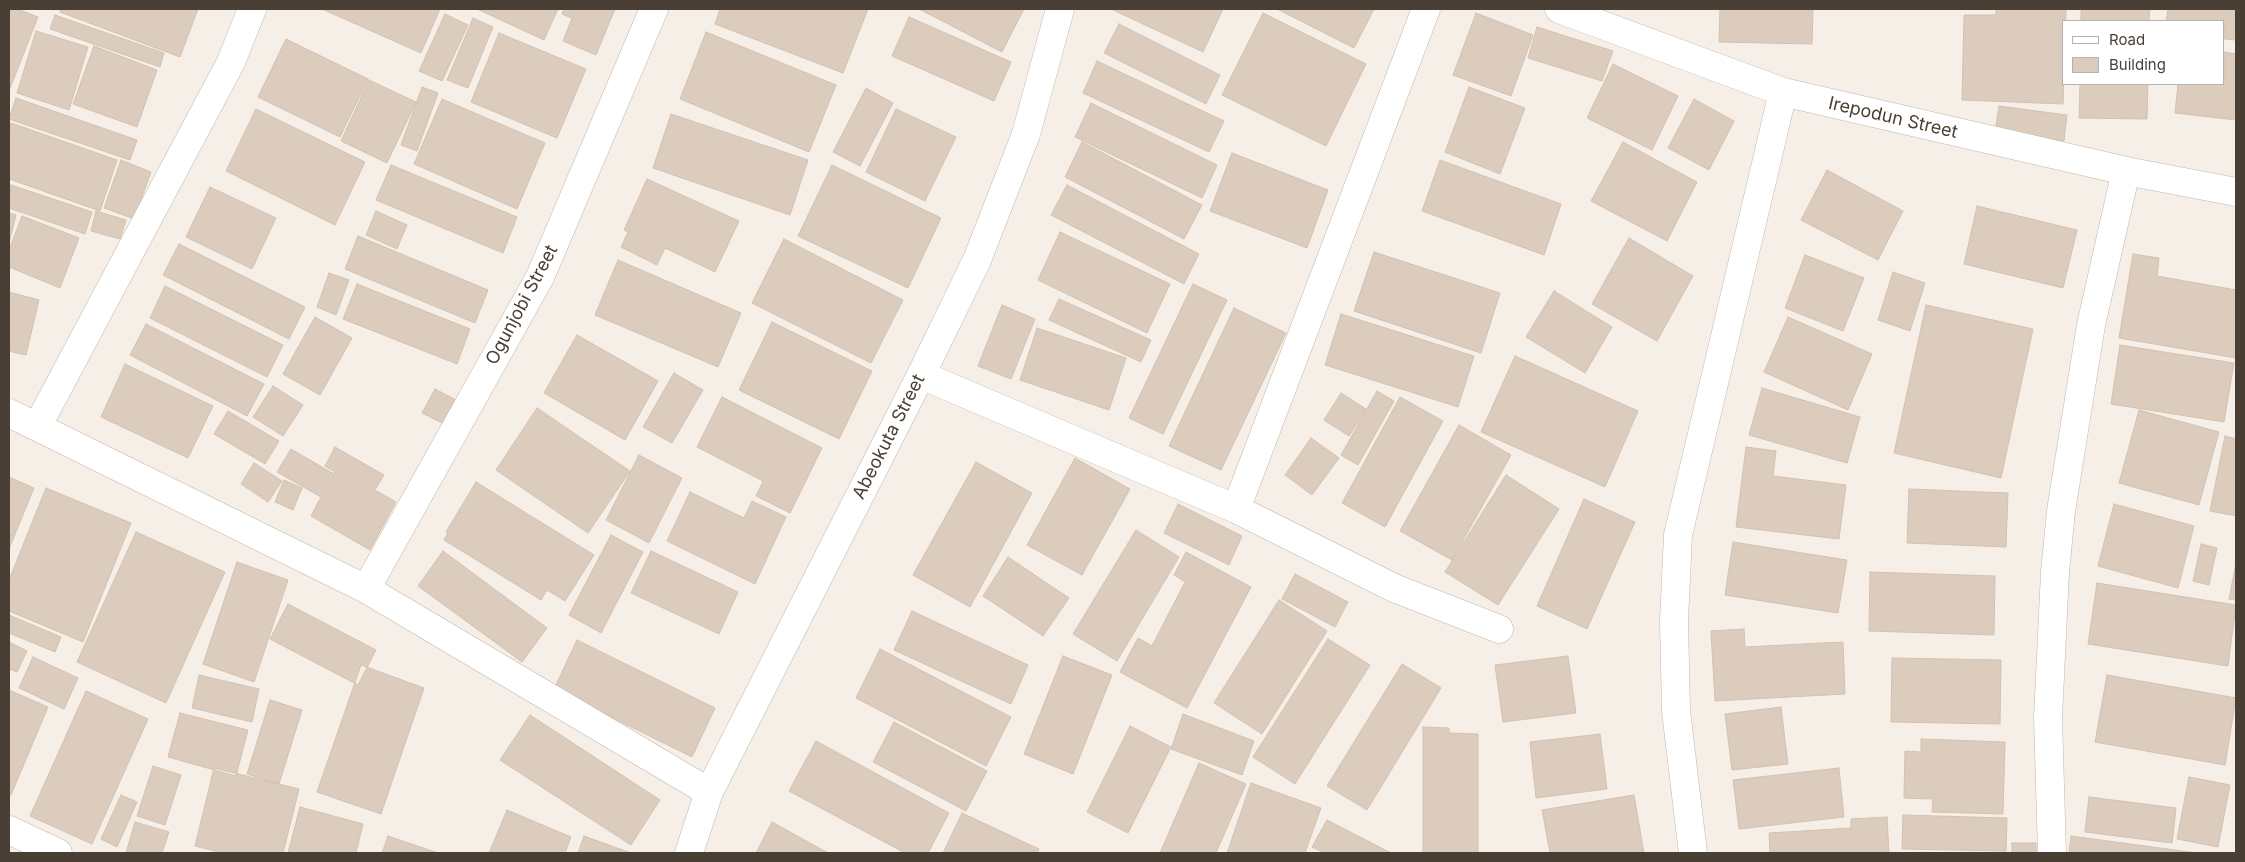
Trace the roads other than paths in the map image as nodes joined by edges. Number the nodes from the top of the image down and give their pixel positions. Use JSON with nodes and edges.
{"nodes":[{"id":1,"x":252,"y":9,"type":"edge"},
{"id":2,"x":654,"y":9,"type":"edge"},
{"id":3,"x":1060,"y":9,"type":"edge"},
{"id":4,"x":1426,"y":9,"type":"edge"},
{"id":5,"x":1559,"y":9,"type":"edge"},
{"id":6,"x":1783,"y":92,"type":"junction"},
{"id":7,"x":2126,"y":171,"type":"junction"},
{"id":8,"x":2236,"y":192,"type":"edge"},
{"id":9,"x":921,"y":375,"type":"junction"},
{"id":10,"x":9,"y":413,"type":"edge"},
{"id":11,"x":37,"y":427,"type":"junction"},
{"id":12,"x":1236,"y":509,"type":"junction"},
{"id":13,"x":366,"y":589,"type":"junction"},
{"id":14,"x":1499,"y":629,"type":"dead end"},
{"id":15,"x":709,"y":792,"type":"junction"},
{"id":16,"x":9,"y":830,"type":"edge"},
{"id":17,"x":58,"y":853,"type":"edge"},
{"id":18,"x":688,"y":853,"type":"edge"},
{"id":19,"x":1693,"y":853,"type":"edge"},
{"id":20,"x":2052,"y":853,"type":"edge"}],
"edges":[{"from":1,"to":11,"type":"street"},
{"from":2,"to":13,"type":"street","name":"Ogunjobi Street"},
{"from":3,"to":9,"type":"street","name":"Abeokuta Street"},
{"from":4,"to":12,"type":"street"},
{"from":5,"to":6,"type":"street","name":"Irepodun Street"},
{"from":6,"to":7,"type":"street","name":"Irepodun Street"},
{"from":6,"to":19,"type":"street"},
{"from":7,"to":8,"type":"street","name":"Irepodun Street"},
{"from":7,"to":20,"type":"street"},
{"from":9,"to":12,"type":"street"},
{"from":9,"to":15,"type":"street","name":"Abeokuta Street"},
{"from":10,"to":11,"type":"street"},
{"from":11,"to":13,"type":"street"},
{"from":12,"to":14,"type":"street"},
{"from":13,"to":15,"type":"street"},
{"from":15,"to":18,"type":"street","name":"Abeokuta Street"},
{"from":16,"to":17,"type":"street"}]}
